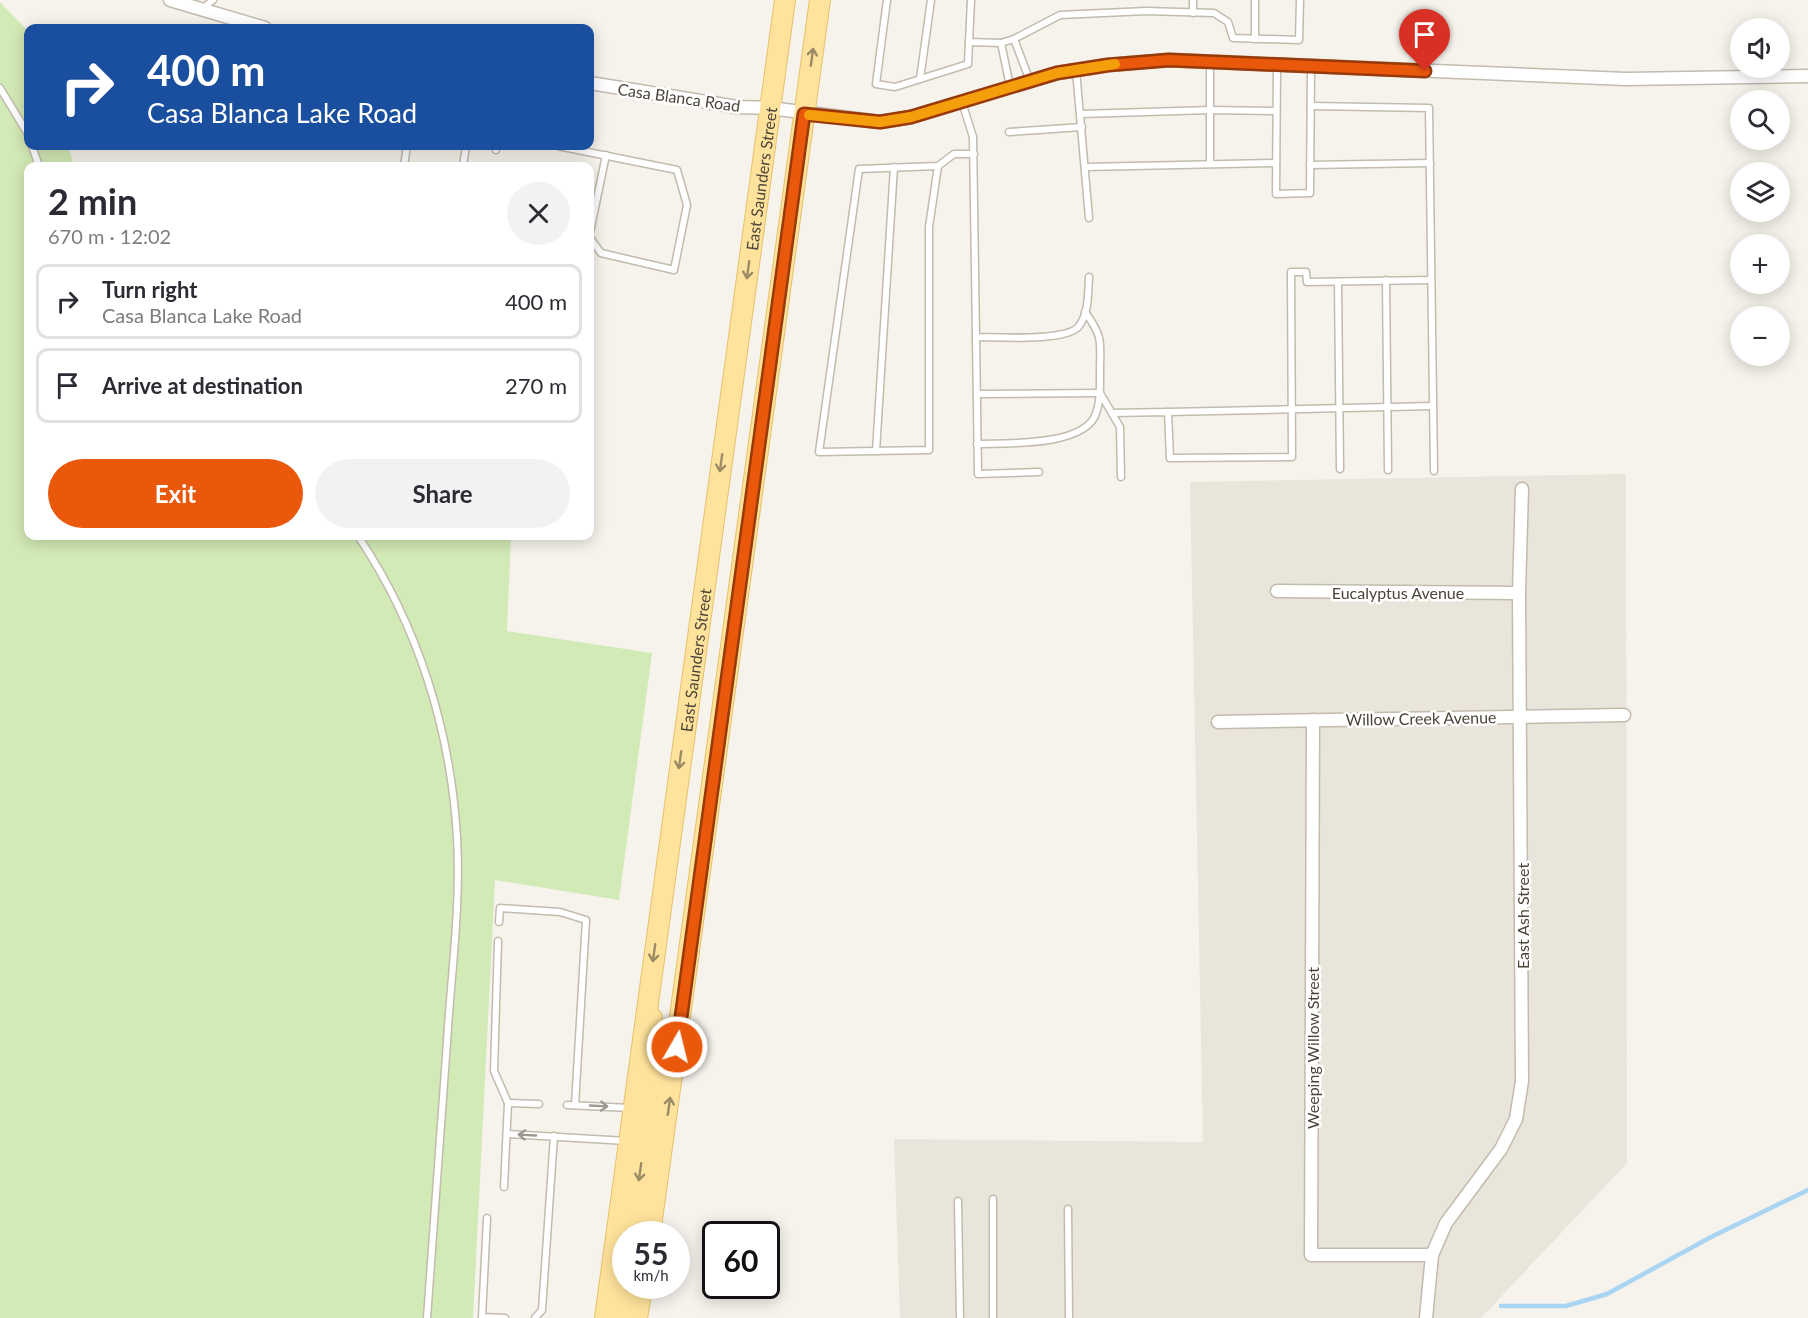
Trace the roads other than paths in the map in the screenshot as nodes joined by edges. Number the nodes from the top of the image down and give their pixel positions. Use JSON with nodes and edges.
{"nodes":[{"id":1,"x":173,"y":0,"type":"edge"},
{"id":2,"x":213,"y":0,"type":"edge"},
{"id":3,"x":785,"y":0,"type":"edge"},
{"id":4,"x":820,"y":0,"type":"edge"},
{"id":5,"x":887,"y":0,"type":"edge"},
{"id":6,"x":931,"y":0,"type":"edge"},
{"id":7,"x":971,"y":0,"type":"edge"},
{"id":8,"x":1193,"y":0,"type":"edge"},
{"id":9,"x":1255,"y":0,"type":"edge"},
{"id":10,"x":1300,"y":0,"type":"edge"},
{"id":11,"x":201,"y":10,"type":"junction"},
{"id":12,"x":1193,"y":13,"type":"junction"},
{"id":13,"x":252,"y":24,"type":"edge"},
{"id":14,"x":1014,"y":39,"type":"junction"},
{"id":15,"x":1255,"y":39,"type":"junction"},
{"id":16,"x":969,"y":42,"type":"junction"},
{"id":17,"x":1002,"y":43,"type":"junction"},
{"id":18,"x":1210,"y":62,"type":"junction"},
{"id":19,"x":1277,"y":65,"type":"junction"},
{"id":20,"x":1311,"y":66,"type":"junction"},
{"id":21,"x":1076,"y":70,"type":"junction"},
{"id":22,"x":1808,"y":76,"type":"edge"},
{"id":23,"x":920,"y":79,"type":"junction"},
{"id":24,"x":1030,"y":81,"type":"junction"},
{"id":25,"x":594,"y":84,"type":"edge"},
{"id":26,"x":1010,"y":86,"type":"junction"},
{"id":27,"x":0,"y":88,"type":"edge"},
{"id":28,"x":962,"y":101,"type":"junction"},
{"id":29,"x":1311,"y":106,"type":"junction"},
{"id":30,"x":770,"y":108,"type":"junction"},
{"id":31,"x":1210,"y":110,"type":"junction"},
{"id":32,"x":1276,"y":111,"type":"junction"},
{"id":33,"x":804,"y":114,"type":"junction"},
{"id":34,"x":1081,"y":114,"type":"junction"},
{"id":35,"x":24,"y":127,"type":"edge"},
{"id":36,"x":1082,"y":127,"type":"junction"},
{"id":37,"x":1009,"y":132,"type":"dead end"},
{"id":38,"x":582,"y":150,"type":"edge"},
{"id":39,"x":606,"y":154,"type":"junction"},
{"id":40,"x":974,"y":154,"type":"junction"},
{"id":41,"x":1210,"y":163,"type":"junction"},
{"id":42,"x":1276,"y":164,"type":"junction"},
{"id":43,"x":1430,"y":164,"type":"junction"},
{"id":44,"x":939,"y":165,"type":"junction"},
{"id":45,"x":1310,"y":165,"type":"junction"},
{"id":46,"x":894,"y":167,"type":"junction"},
{"id":47,"x":1086,"y":167,"type":"junction"},
{"id":48,"x":594,"y":212,"type":"edge"},
{"id":49,"x":1089,"y":218,"type":"dead end"},
{"id":50,"x":594,"y":243,"type":"edge"},
{"id":51,"x":1089,"y":277,"type":"dead end"},
{"id":52,"x":1386,"y":280,"type":"junction"},
{"id":53,"x":1431,"y":280,"type":"junction"},
{"id":54,"x":1338,"y":282,"type":"junction"},
{"id":55,"x":1085,"y":312,"type":"junction"},
{"id":56,"x":976,"y":338,"type":"junction"},
{"id":57,"x":1100,"y":393,"type":"junction"},
{"id":58,"x":977,"y":394,"type":"junction"},
{"id":59,"x":1433,"y":405,"type":"junction"},
{"id":60,"x":1387,"y":406,"type":"junction"},
{"id":61,"x":1340,"y":407,"type":"junction"},
{"id":62,"x":1292,"y":408,"type":"junction"},
{"id":63,"x":1168,"y":412,"type":"junction"},
{"id":64,"x":1112,"y":413,"type":"junction"},
{"id":65,"x":977,"y":444,"type":"junction"},
{"id":66,"x":876,"y":451,"type":"junction"},
{"id":67,"x":1340,"y":469,"type":"dead end"},
{"id":68,"x":1388,"y":470,"type":"dead end"},
{"id":69,"x":1434,"y":471,"type":"dead end"},
{"id":70,"x":1039,"y":472,"type":"dead end"},
{"id":71,"x":1121,"y":477,"type":"dead end"},
{"id":72,"x":1522,"y":489,"type":"dead end"},
{"id":73,"x":361,"y":540,"type":"edge"},
{"id":74,"x":1278,"y":591,"type":"dead end"},
{"id":75,"x":1519,"y":593,"type":"junction"},
{"id":76,"x":1624,"y":715,"type":"dead end"},
{"id":77,"x":1521,"y":717,"type":"junction"},
{"id":78,"x":1312,"y":720,"type":"junction"},
{"id":79,"x":1218,"y":722,"type":"dead end"},
{"id":80,"x":499,"y":922,"type":"dead end"},
{"id":81,"x":498,"y":941,"type":"dead end"},
{"id":82,"x":649,"y":988,"type":"junction"},
{"id":83,"x":508,"y":1103,"type":"junction"},
{"id":84,"x":539,"y":1104,"type":"dead end"},
{"id":85,"x":567,"y":1105,"type":"dead end"},
{"id":86,"x":575,"y":1105,"type":"junction"},
{"id":87,"x":631,"y":1108,"type":"junction"},
{"id":88,"x":507,"y":1134,"type":"junction"},
{"id":89,"x":554,"y":1136,"type":"junction"},
{"id":90,"x":628,"y":1141,"type":"junction"},
{"id":91,"x":504,"y":1187,"type":"dead end"},
{"id":92,"x":993,"y":1199,"type":"dead end"},
{"id":93,"x":958,"y":1201,"type":"dead end"},
{"id":94,"x":1068,"y":1209,"type":"dead end"},
{"id":95,"x":487,"y":1218,"type":"dead end"},
{"id":96,"x":634,"y":1221,"type":"edge"},
{"id":97,"x":652,"y":1221,"type":"edge"},
{"id":98,"x":1432,"y":1255,"type":"junction"},
{"id":99,"x":624,"y":1299,"type":"edge"},
{"id":100,"x":640,"y":1299,"type":"edge"},
{"id":101,"x":427,"y":1318,"type":"edge"},
{"id":102,"x":505,"y":1318,"type":"edge"},
{"id":103,"x":535,"y":1318,"type":"edge"},
{"id":104,"x":605,"y":1318,"type":"edge"},
{"id":105,"x":621,"y":1318,"type":"edge"},
{"id":106,"x":637,"y":1318,"type":"edge"},
{"id":107,"x":960,"y":1318,"type":"edge"},
{"id":108,"x":993,"y":1318,"type":"edge"},
{"id":109,"x":1069,"y":1318,"type":"edge"},
{"id":110,"x":1426,"y":1318,"type":"edge"}],
"edges":[{"from":1,"to":11,"type":"street"},
{"from":2,"to":11,"type":"lane"},
{"from":3,"to":30,"type":"main road","name":"East Saunders Street"},
{"from":33,"to":4,"type":"main road","name":"East Saunders Street","one_way":true},
{"from":5,"to":23,"type":"lane"},
{"from":6,"to":23,"type":"lane"},
{"from":7,"to":16,"type":"lane"},
{"from":8,"to":12,"type":"lane"},
{"from":9,"to":15,"type":"lane"},
{"from":10,"to":15,"type":"lane"},
{"from":11,"to":13,"type":"street"},
{"from":12,"to":14,"type":"lane"},
{"from":12,"to":15,"type":"lane"},
{"from":14,"to":17,"type":"lane"},
{"from":14,"to":24,"type":"lane"},
{"from":16,"to":17,"type":"lane"},
{"from":16,"to":23,"type":"lane"},
{"from":17,"to":26,"type":"lane"},
{"from":18,"to":19,"type":"street","name":"Casa Blanca Road"},
{"from":18,"to":21,"type":"street","name":"Casa Blanca Road"},
{"from":18,"to":31,"type":"lane"},
{"from":19,"to":20,"type":"street","name":"Casa Blanca Road"},
{"from":19,"to":32,"type":"lane"},
{"from":20,"to":22,"type":"street","name":"Casa Blanca Road"},
{"from":20,"to":29,"type":"lane"},
{"from":21,"to":24,"type":"street","name":"Casa Blanca Road"},
{"from":21,"to":34,"type":"lane"},
{"from":24,"to":26,"type":"street","name":"Casa Blanca Road"},
{"from":25,"to":30,"type":"street","name":"Casa Blanca Road"},
{"from":26,"to":28,"type":"street","name":"Casa Blanca Road"},
{"from":27,"to":35,"type":"lane"},
{"from":28,"to":33,"type":"street","name":"Casa Blanca Road"},
{"from":28,"to":40,"type":"lane"},
{"from":29,"to":43,"type":"lane"},
{"from":29,"to":45,"type":"lane"},
{"from":30,"to":33,"type":"street","name":"Casa Blanca Road"},
{"from":30,"to":82,"type":"main road","name":"East Saunders Street","one_way":true},
{"from":31,"to":32,"type":"lane"},
{"from":31,"to":34,"type":"lane"},
{"from":31,"to":41,"type":"lane"},
{"from":32,"to":42,"type":"lane"},
{"from":97,"to":33,"type":"main road","name":"East Saunders Street","one_way":true},
{"from":34,"to":36,"type":"lane"},
{"from":36,"to":37,"type":"lane"},
{"from":36,"to":47,"type":"lane"},
{"from":38,"to":39,"type":"lane"},
{"from":39,"to":48,"type":"lane"},
{"from":39,"to":50,"type":"lane"},
{"from":40,"to":44,"type":"lane"},
{"from":40,"to":56,"type":"lane"},
{"from":41,"to":42,"type":"lane"},
{"from":41,"to":47,"type":"lane"},
{"from":42,"to":45,"type":"lane"},
{"from":43,"to":45,"type":"lane"},
{"from":43,"to":53,"type":"lane"},
{"from":44,"to":46,"type":"lane"},
{"from":44,"to":66,"type":"lane"},
{"from":46,"to":66,"type":"lane"},
{"from":46,"to":66,"type":"lane"},
{"from":47,"to":49,"type":"lane"},
{"from":51,"to":55,"type":"lane"},
{"from":52,"to":53,"type":"lane"},
{"from":52,"to":54,"type":"lane"},
{"from":52,"to":60,"type":"lane"},
{"from":53,"to":59,"type":"lane"},
{"from":54,"to":61,"type":"lane"},
{"from":54,"to":62,"type":"lane"},
{"from":55,"to":56,"type":"lane"},
{"from":55,"to":57,"type":"lane"},
{"from":56,"to":58,"type":"lane"},
{"from":57,"to":58,"type":"lane"},
{"from":57,"to":64,"type":"lane"},
{"from":57,"to":65,"type":"lane"},
{"from":58,"to":65,"type":"lane"},
{"from":59,"to":60,"type":"lane"},
{"from":59,"to":69,"type":"lane"},
{"from":60,"to":61,"type":"lane"},
{"from":60,"to":68,"type":"lane"},
{"from":61,"to":62,"type":"lane"},
{"from":61,"to":67,"type":"lane"},
{"from":62,"to":63,"type":"lane"},
{"from":62,"to":63,"type":"lane"},
{"from":63,"to":64,"type":"lane"},
{"from":64,"to":71,"type":"lane"},
{"from":65,"to":70,"type":"lane"},
{"from":72,"to":75,"type":"street","name":"East Ash Street"},
{"from":73,"to":101,"type":"lane"},
{"from":74,"to":75,"type":"street","name":"Eucalyptus Avenue"},
{"from":75,"to":77,"type":"street","name":"East Ash Street"},
{"from":76,"to":77,"type":"street","name":"Willow Creek Avenue"},
{"from":77,"to":78,"type":"street","name":"Willow Creek Avenue"},
{"from":77,"to":98,"type":"street","name":"East Ash Street"},
{"from":78,"to":79,"type":"street","name":"Willow Creek Avenue"},
{"from":78,"to":98,"type":"street","name":"Weeping Willow Street"},
{"from":80,"to":86,"type":"lane"},
{"from":81,"to":83,"type":"lane"},
{"from":82,"to":87,"type":"main road","name":"East Saunders Street"},
{"from":82,"to":96,"type":"main road","one_way":true},
{"from":83,"to":84,"type":"lane"},
{"from":83,"to":88,"type":"lane"},
{"from":85,"to":86,"type":"lane"},
{"from":86,"to":87,"type":"lane","one_way":true},
{"from":87,"to":90,"type":"main road","name":"East Saunders Street"},
{"from":89,"to":88,"type":"lane","one_way":true},
{"from":88,"to":91,"type":"lane"},
{"from":89,"to":90,"type":"lane"},
{"from":89,"to":103,"type":"lane"},
{"from":90,"to":104,"type":"main road","name":"East Saunders Street"},
{"from":92,"to":108,"type":"lane"},
{"from":93,"to":107,"type":"lane"},
{"from":94,"to":109,"type":"lane"},
{"from":95,"to":102,"type":"lane"},
{"from":98,"to":110,"type":"street","name":"East Ash Street"},
{"from":99,"to":105,"type":"main road"},
{"from":100,"to":106,"type":"main road"}]}
